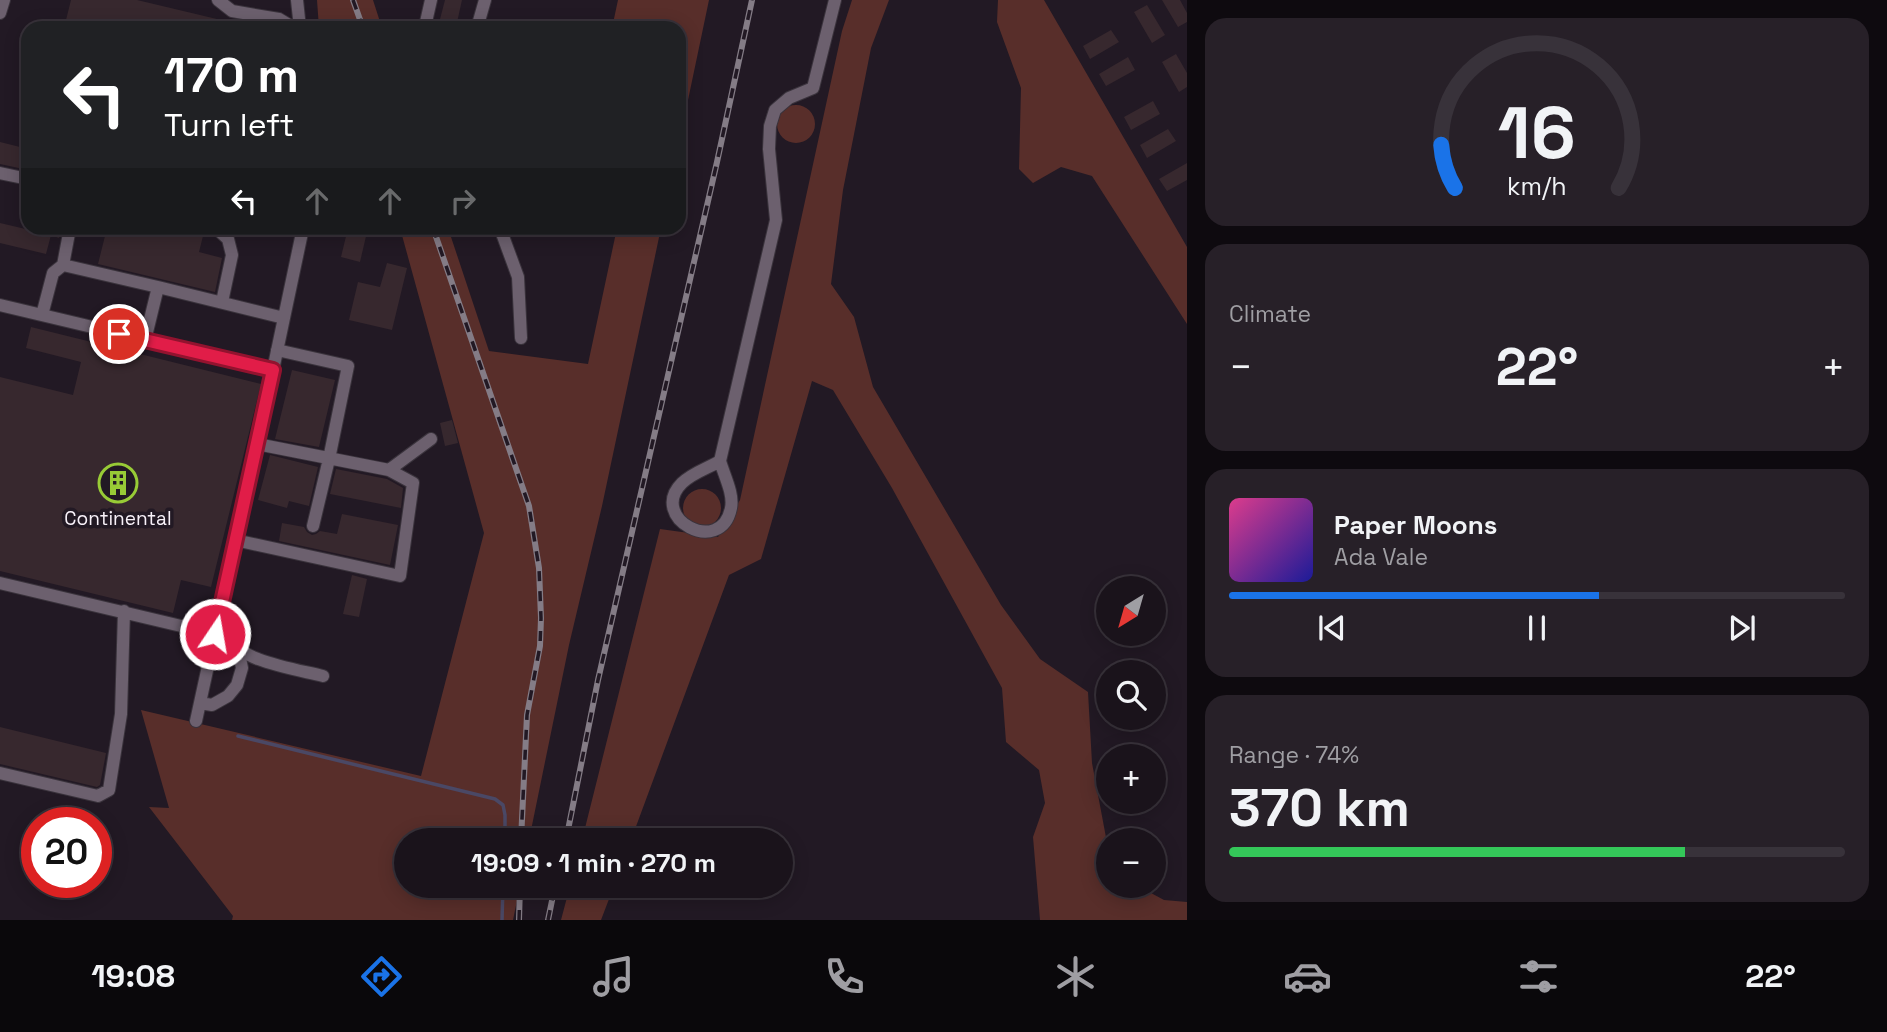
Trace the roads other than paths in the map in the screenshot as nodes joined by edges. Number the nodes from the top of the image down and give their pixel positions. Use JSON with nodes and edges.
{"nodes":[{"id":1,"x":4,"y":0,"type":"edge"},
{"id":2,"x":218,"y":0,"type":"edge"},
{"id":3,"x":297,"y":0,"type":"edge"},
{"id":4,"x":431,"y":0,"type":"edge"},
{"id":5,"x":485,"y":0,"type":"edge"},
{"id":6,"x":835,"y":0,"type":"edge"},
{"id":7,"x":0,"y":13,"type":"edge"},
{"id":8,"x":279,"y":19,"type":"junction"},
{"id":9,"x":282,"y":21,"type":"edge"},
{"id":10,"x":299,"y":21,"type":"edge"},
{"id":11,"x":426,"y":21,"type":"edge"},
{"id":12,"x":479,"y":21,"type":"edge"},
{"id":13,"x":0,"y":173,"type":"edge"},
{"id":14,"x":21,"y":178,"type":"edge"},
{"id":15,"x":69,"y":235,"type":"edge"},
{"id":16,"x":224,"y":235,"type":"edge"},
{"id":17,"x":302,"y":235,"type":"edge"},
{"id":18,"x":503,"y":235,"type":"edge"},
{"id":19,"x":63,"y":265,"type":"junction"},
{"id":20,"x":158,"y":287,"type":"junction"},
{"id":21,"x":222,"y":302,"type":"junction"},
{"id":22,"x":0,"y":305,"type":"edge"},
{"id":23,"x":42,"y":315,"type":"junction"},
{"id":24,"x":284,"y":318,"type":"junction"},
{"id":25,"x":521,"y":338,"type":"dead end"},
{"id":26,"x":145,"y":340,"type":"junction"},
{"id":27,"x":277,"y":350,"type":"junction"},
{"id":28,"x":273,"y":370,"type":"junction"},
{"id":29,"x":431,"y":439,"type":"dead end"},
{"id":30,"x":257,"y":444,"type":"junction"},
{"id":31,"x":329,"y":459,"type":"junction"},
{"id":32,"x":720,"y":461,"type":"junction"},
{"id":33,"x":389,"y":470,"type":"junction"},
{"id":34,"x":313,"y":526,"type":"dead end"},
{"id":35,"x":235,"y":540,"type":"junction"},
{"id":36,"x":0,"y":583,"type":"edge"},
{"id":37,"x":124,"y":611,"type":"junction"},
{"id":38,"x":215,"y":634,"type":"junction"},
{"id":39,"x":238,"y":649,"type":"junction"},
{"id":40,"x":323,"y":676,"type":"dead end"},
{"id":41,"x":200,"y":703,"type":"junction"},
{"id":42,"x":196,"y":721,"type":"dead end"},
{"id":43,"x":0,"y":773,"type":"edge"}],
"edges":[{"from":1,"to":7,"type":"lane"},
{"from":2,"to":8,"type":"lane"},
{"from":3,"to":8,"type":"lane"},
{"from":3,"to":10,"type":"lane"},
{"from":4,"to":11,"type":"lane"},
{"from":5,"to":12,"type":"lane"},
{"from":6,"to":32,"type":"lane"},
{"from":8,"to":9,"type":"lane"},
{"from":13,"to":14,"type":"lane"},
{"from":15,"to":19,"type":"lane"},
{"from":16,"to":21,"type":"lane"},
{"from":17,"to":24,"type":"lane"},
{"from":18,"to":25,"type":"lane"},
{"from":19,"to":20,"type":"lane"},
{"from":19,"to":23,"type":"lane"},
{"from":20,"to":21,"type":"lane"},
{"from":20,"to":26,"type":"lane"},
{"from":21,"to":24,"type":"lane"},
{"from":22,"to":23,"type":"lane"},
{"from":23,"to":26,"type":"lane"},
{"from":24,"to":27,"type":"lane"},
{"from":26,"to":28,"type":"lane"},
{"from":27,"to":28,"type":"lane"},
{"from":27,"to":31,"type":"lane"},
{"from":28,"to":30,"type":"lane"},
{"from":29,"to":33,"type":"lane"},
{"from":30,"to":31,"type":"lane"},
{"from":30,"to":35,"type":"lane"},
{"from":31,"to":33,"type":"lane"},
{"from":31,"to":34,"type":"lane"},
{"from":32,"to":32,"type":"lane"},
{"from":33,"to":35,"type":"lane"},
{"from":35,"to":38,"type":"lane"},
{"from":36,"to":37,"type":"lane"},
{"from":37,"to":38,"type":"lane"},
{"from":37,"to":43,"type":"lane"},
{"from":38,"to":39,"type":"lane"},
{"from":38,"to":41,"type":"lane"},
{"from":39,"to":40,"type":"lane"},
{"from":39,"to":41,"type":"lane"},
{"from":41,"to":42,"type":"lane"}]}
